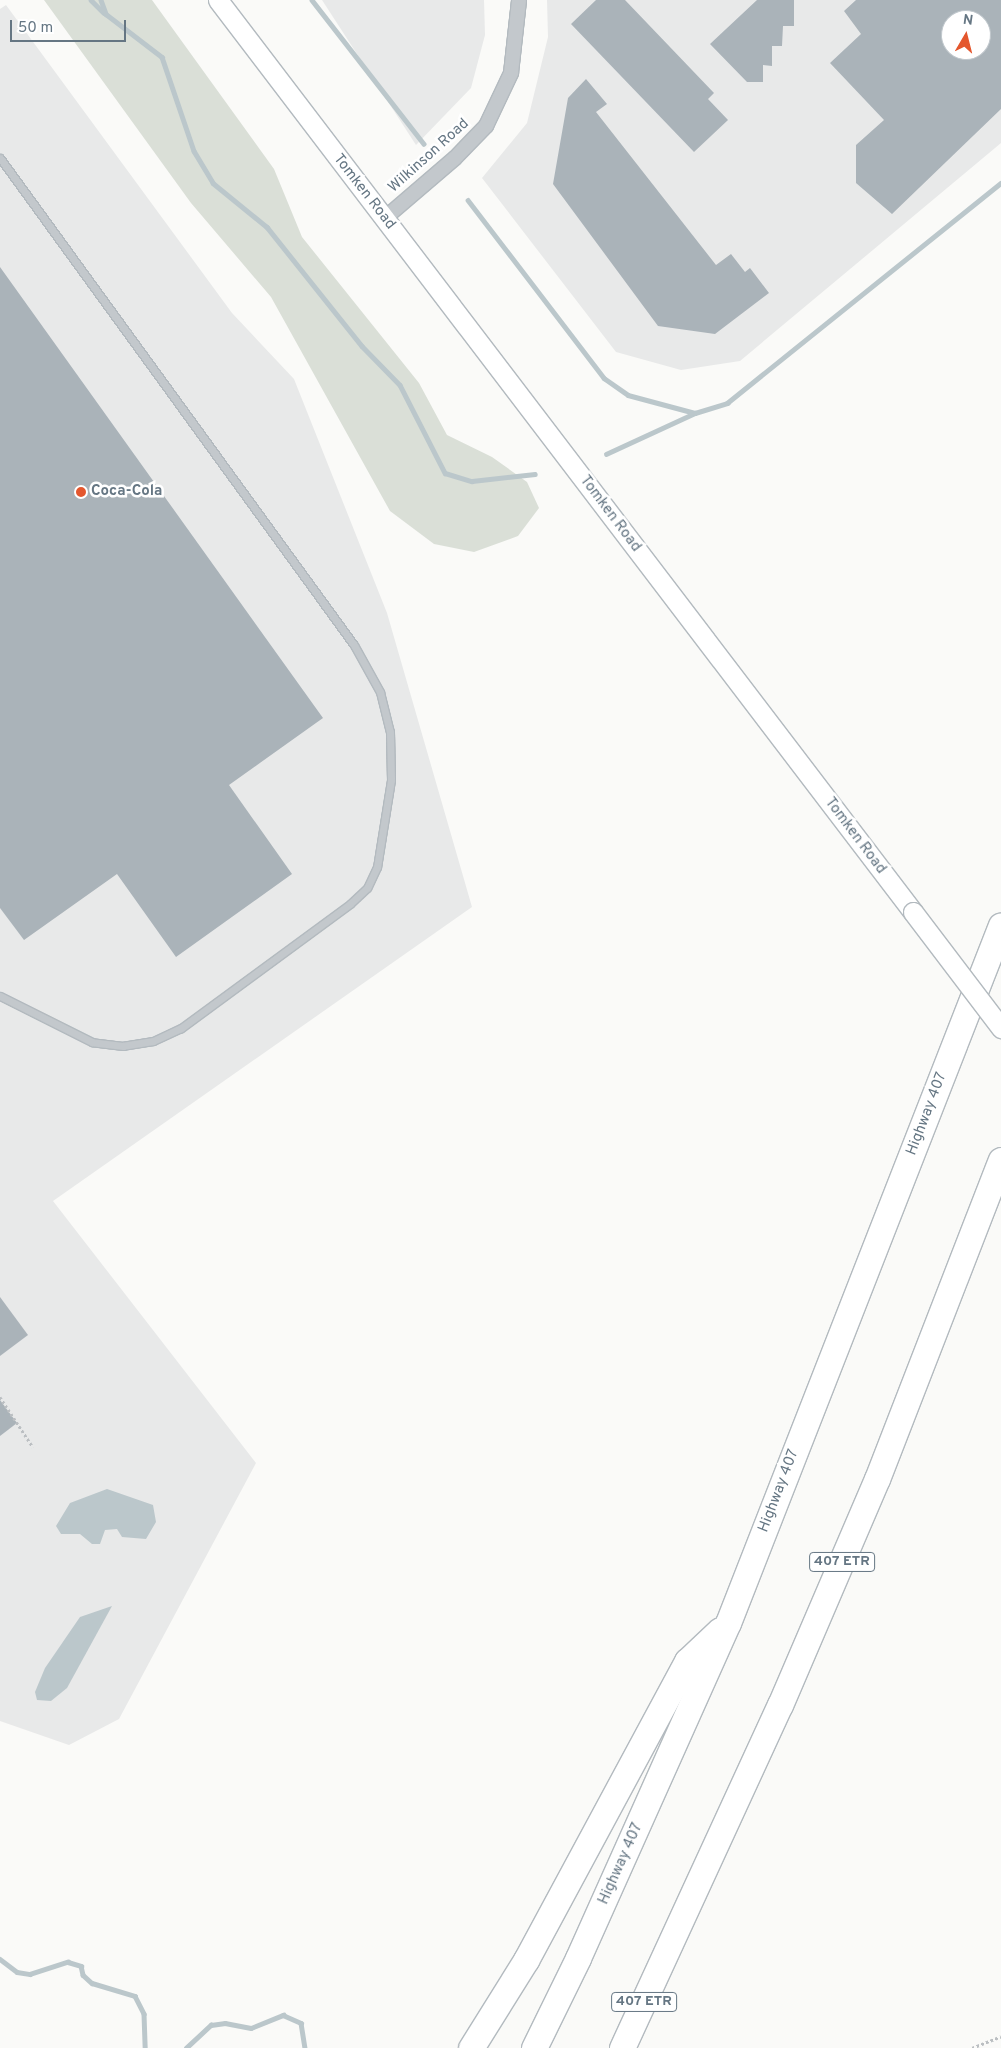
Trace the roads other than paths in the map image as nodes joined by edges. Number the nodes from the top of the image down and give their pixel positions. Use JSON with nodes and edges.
{"nodes":[{"id":1,"x":218,"y":0,"type":"edge"},
{"id":2,"x":519,"y":0,"type":"edge"},
{"id":3,"x":0,"y":158,"type":"edge"},
{"id":4,"x":385,"y":218,"type":"junction"},
{"id":5,"x":1001,"y":925,"type":"edge"},
{"id":6,"x":0,"y":996,"type":"edge"},
{"id":7,"x":1001,"y":1028,"type":"edge"},
{"id":8,"x":1001,"y":1160,"type":"edge"},
{"id":9,"x":728,"y":1623,"type":"junction"},
{"id":10,"x":471,"y":2048,"type":"edge"},
{"id":11,"x":534,"y":2048,"type":"edge"},
{"id":12,"x":622,"y":2048,"type":"edge"}],
"edges":[{"from":1,"to":4,"type":"main road","name":"Tomken Road"},
{"from":2,"to":4,"type":"street","name":"Wilkinson Road"},
{"from":3,"to":6,"type":"lane"},
{"from":4,"to":7,"type":"main road","name":"Tomken Road","bridge":true},
{"from":5,"to":9,"type":"highway","name":"Highway 407"},
{"from":8,"to":12,"type":"highway","number":"407 ETR"},
{"from":9,"to":10,"type":"highway"},
{"from":9,"to":11,"type":"highway","name":"Highway 407"}]}
